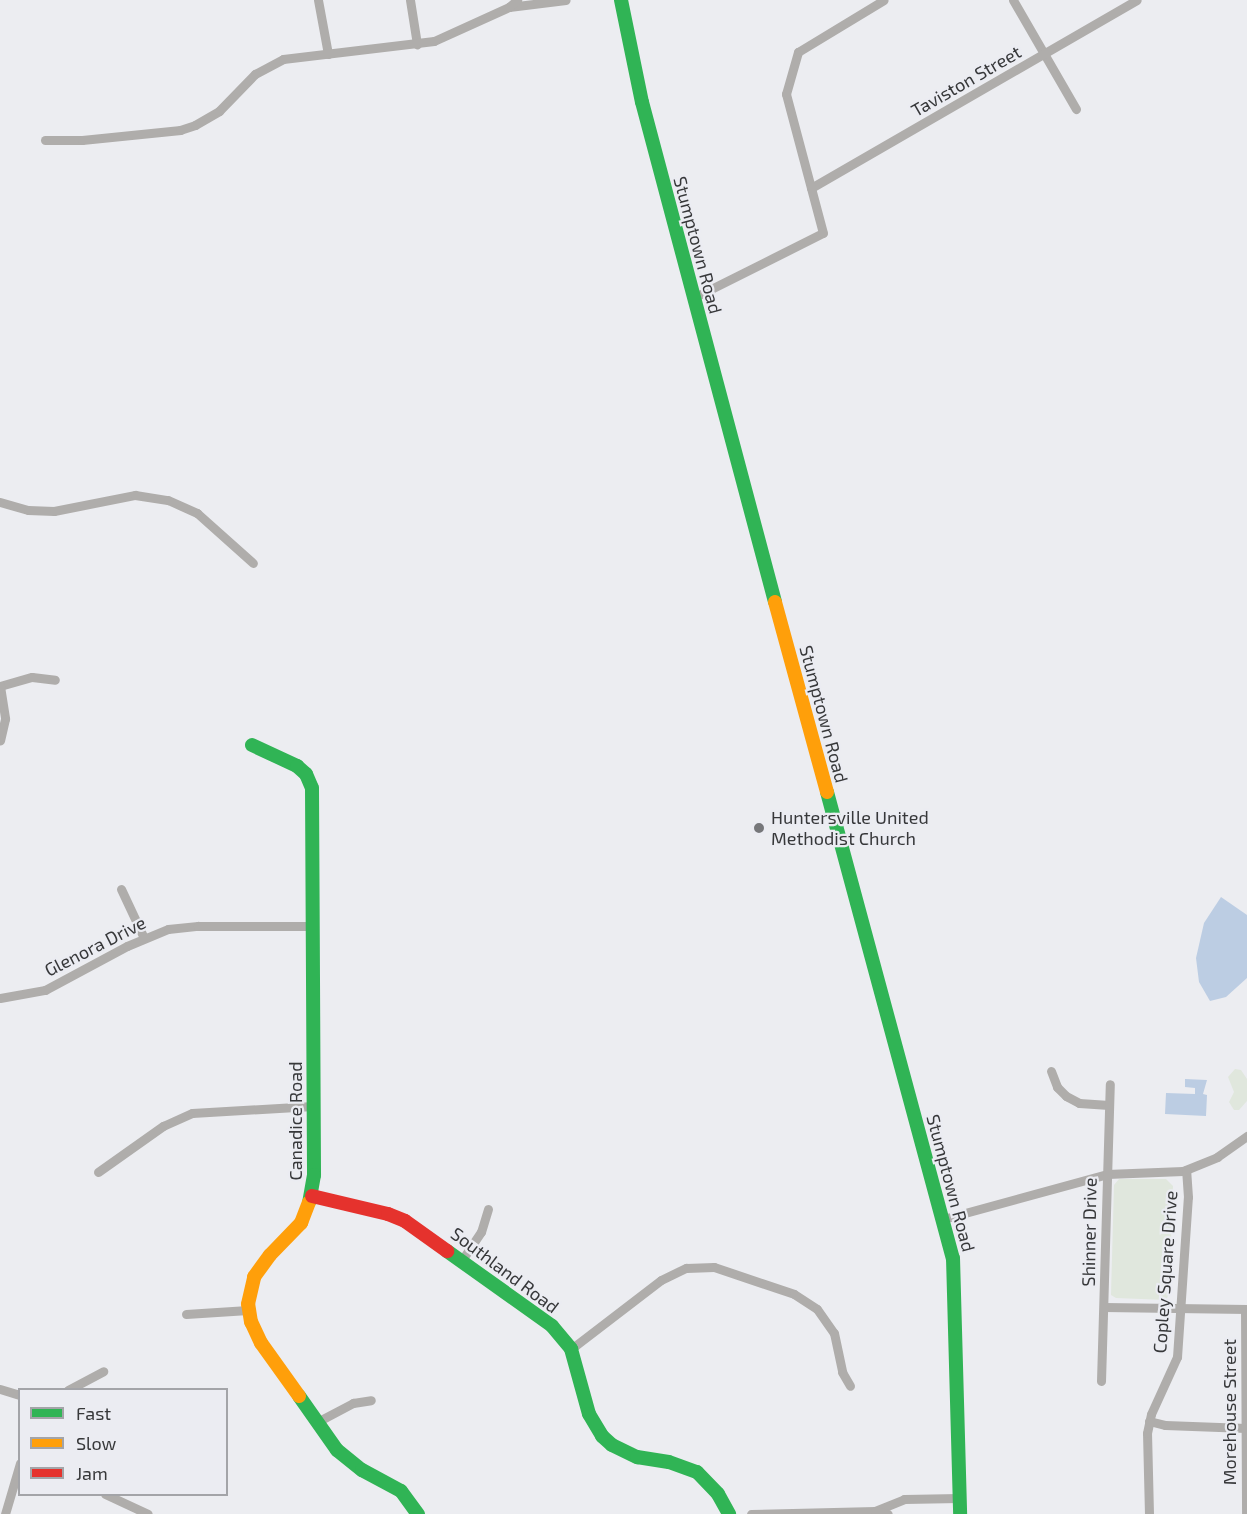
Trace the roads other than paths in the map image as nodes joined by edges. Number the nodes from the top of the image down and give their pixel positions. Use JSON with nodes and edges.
{"nodes":[{"id":1,"x":318,"y":0,"type":"edge"},
{"id":2,"x":410,"y":0,"type":"edge"},
{"id":3,"x":517,"y":0,"type":"edge"},
{"id":4,"x":566,"y":0,"type":"edge"},
{"id":5,"x":621,"y":0,"type":"edge"},
{"id":6,"x":884,"y":0,"type":"edge"},
{"id":7,"x":1013,"y":0,"type":"edge"},
{"id":8,"x":1137,"y":0,"type":"edge"},
{"id":9,"x":509,"y":8,"type":"junction"},
{"id":10,"x":417,"y":44,"type":"junction"},
{"id":11,"x":328,"y":54,"type":"junction"},
{"id":12,"x":1045,"y":55,"type":"junction"},
{"id":13,"x":1076,"y":109,"type":"dead end"},
{"id":14,"x":45,"y":140,"type":"dead end"},
{"id":15,"x":811,"y":188,"type":"junction"},
{"id":16,"x":693,"y":298,"type":"junction"},
{"id":17,"x":0,"y":502,"type":"edge"},
{"id":18,"x":254,"y":563,"type":"dead end"},
{"id":19,"x":55,"y":680,"type":"dead end"},
{"id":20,"x":0,"y":686,"type":"edge"},
{"id":21,"x":0,"y":740,"type":"edge"},
{"id":22,"x":252,"y":745,"type":"dead end"},
{"id":23,"x":121,"y":889,"type":"dead end"},
{"id":24,"x":314,"y":926,"type":"junction"},
{"id":25,"x":144,"y":938,"type":"junction"},
{"id":26,"x":0,"y":998,"type":"edge"},
{"id":27,"x":1051,"y":1071,"type":"dead end"},
{"id":28,"x":1110,"y":1084,"type":"dead end"},
{"id":29,"x":1109,"y":1105,"type":"junction"},
{"id":30,"x":313,"y":1106,"type":"junction"},
{"id":31,"x":1245,"y":1140,"type":"edge"},
{"id":32,"x":1186,"y":1170,"type":"junction"},
{"id":33,"x":98,"y":1172,"type":"dead end"},
{"id":34,"x":1107,"y":1174,"type":"junction"},
{"id":35,"x":312,"y":1196,"type":"junction"},
{"id":36,"x":488,"y":1209,"type":"dead end"},
{"id":37,"x":943,"y":1219,"type":"junction"},
{"id":38,"x":462,"y":1260,"type":"junction"},
{"id":39,"x":1104,"y":1307,"type":"junction"},
{"id":40,"x":1179,"y":1308,"type":"junction"},
{"id":41,"x":1246,"y":1309,"type":"edge"},
{"id":42,"x":248,"y":1310,"type":"junction"},
{"id":43,"x":186,"y":1314,"type":"dead end"},
{"id":44,"x":571,"y":1349,"type":"junction"},
{"id":45,"x":103,"y":1371,"type":"dead end"},
{"id":46,"x":1101,"y":1381,"type":"dead end"},
{"id":47,"x":850,"y":1386,"type":"dead end"},
{"id":48,"x":70,"y":1388,"type":"edge"},
{"id":49,"x":0,"y":1389,"type":"edge"},
{"id":50,"x":18,"y":1394,"type":"edge"},
{"id":51,"x":370,"y":1400,"type":"dead end"},
{"id":52,"x":1149,"y":1421,"type":"junction"},
{"id":53,"x":317,"y":1422,"type":"junction"},
{"id":54,"x":1246,"y":1428,"type":"edge"},
{"id":55,"x":18,"y":1470,"type":"edge"},
{"id":56,"x":109,"y":1496,"type":"edge"},
{"id":57,"x":959,"y":1498,"type":"junction"},
{"id":58,"x":875,"y":1511,"type":"junction"},
{"id":59,"x":5,"y":1514,"type":"edge"},
{"id":60,"x":148,"y":1514,"type":"edge"},
{"id":61,"x":418,"y":1514,"type":"edge"},
{"id":62,"x":729,"y":1514,"type":"edge"},
{"id":63,"x":752,"y":1514,"type":"edge"},
{"id":64,"x":888,"y":1514,"type":"edge"},
{"id":65,"x":960,"y":1514,"type":"edge"},
{"id":66,"x":1149,"y":1514,"type":"edge"},
{"id":67,"x":1246,"y":1514,"type":"edge"}],
"edges":[{"from":1,"to":11,"type":"street"},
{"from":2,"to":10,"type":"street"},
{"from":3,"to":9,"type":"street"},
{"from":4,"to":9,"type":"street"},
{"from":5,"to":16,"type":"street","name":"Stumptown Road"},
{"from":6,"to":15,"type":"street"},
{"from":7,"to":12,"type":"street"},
{"from":8,"to":12,"type":"street","name":"Taviston Street"},
{"from":9,"to":10,"type":"street"},
{"from":10,"to":11,"type":"street"},
{"from":11,"to":14,"type":"street"},
{"from":12,"to":13,"type":"street"},
{"from":12,"to":15,"type":"street","name":"Taviston Street"},
{"from":15,"to":16,"type":"street"},
{"from":16,"to":37,"type":"street","name":"Stumptown Road"},
{"from":17,"to":18,"type":"street"},
{"from":19,"to":20,"type":"street"},
{"from":20,"to":21,"type":"street"},
{"from":22,"to":24,"type":"street","name":"Canadice Road"},
{"from":23,"to":25,"type":"street"},
{"from":24,"to":25,"type":"street","name":"Glenora Drive"},
{"from":24,"to":30,"type":"street","name":"Canadice Road"},
{"from":25,"to":26,"type":"street","name":"Glenora Drive"},
{"from":27,"to":29,"type":"street"},
{"from":28,"to":29,"type":"street","name":"Shinner Drive"},
{"from":29,"to":34,"type":"street","name":"Shinner Drive"},
{"from":30,"to":33,"type":"street"},
{"from":30,"to":35,"type":"street","name":"Canadice Road"},
{"from":31,"to":32,"type":"street"},
{"from":32,"to":34,"type":"street"},
{"from":32,"to":40,"type":"street","name":"Copley Square Drive"},
{"from":34,"to":37,"type":"street"},
{"from":34,"to":39,"type":"street","name":"Shinner Drive"},
{"from":35,"to":38,"type":"street","name":"Southland Road"},
{"from":35,"to":42,"type":"street","name":"Canadice Road"},
{"from":36,"to":38,"type":"street"},
{"from":37,"to":57,"type":"street","name":"Stumptown Road"},
{"from":38,"to":44,"type":"street","name":"Southland Road"},
{"from":39,"to":40,"type":"street"},
{"from":39,"to":46,"type":"street","name":"Shinner Drive"},
{"from":40,"to":41,"type":"street"},
{"from":40,"to":52,"type":"street","name":"Copley Square Drive"},
{"from":41,"to":54,"type":"street","name":"Morehouse Street"},
{"from":42,"to":43,"type":"street"},
{"from":42,"to":53,"type":"street"},
{"from":44,"to":47,"type":"street"},
{"from":44,"to":62,"type":"street","name":"Southland Road"},
{"from":45,"to":48,"type":"street"},
{"from":49,"to":50,"type":"street"},
{"from":51,"to":53,"type":"street"},
{"from":52,"to":54,"type":"street"},
{"from":52,"to":66,"type":"street","name":"Copley Square Drive"},
{"from":53,"to":61,"type":"street"},
{"from":54,"to":67,"type":"street","name":"Morehouse Street"},
{"from":55,"to":59,"type":"street"},
{"from":56,"to":60,"type":"street"},
{"from":57,"to":58,"type":"street"},
{"from":57,"to":65,"type":"street","name":"Stumptown Road"},
{"from":58,"to":63,"type":"street"},
{"from":58,"to":64,"type":"street"}]}
